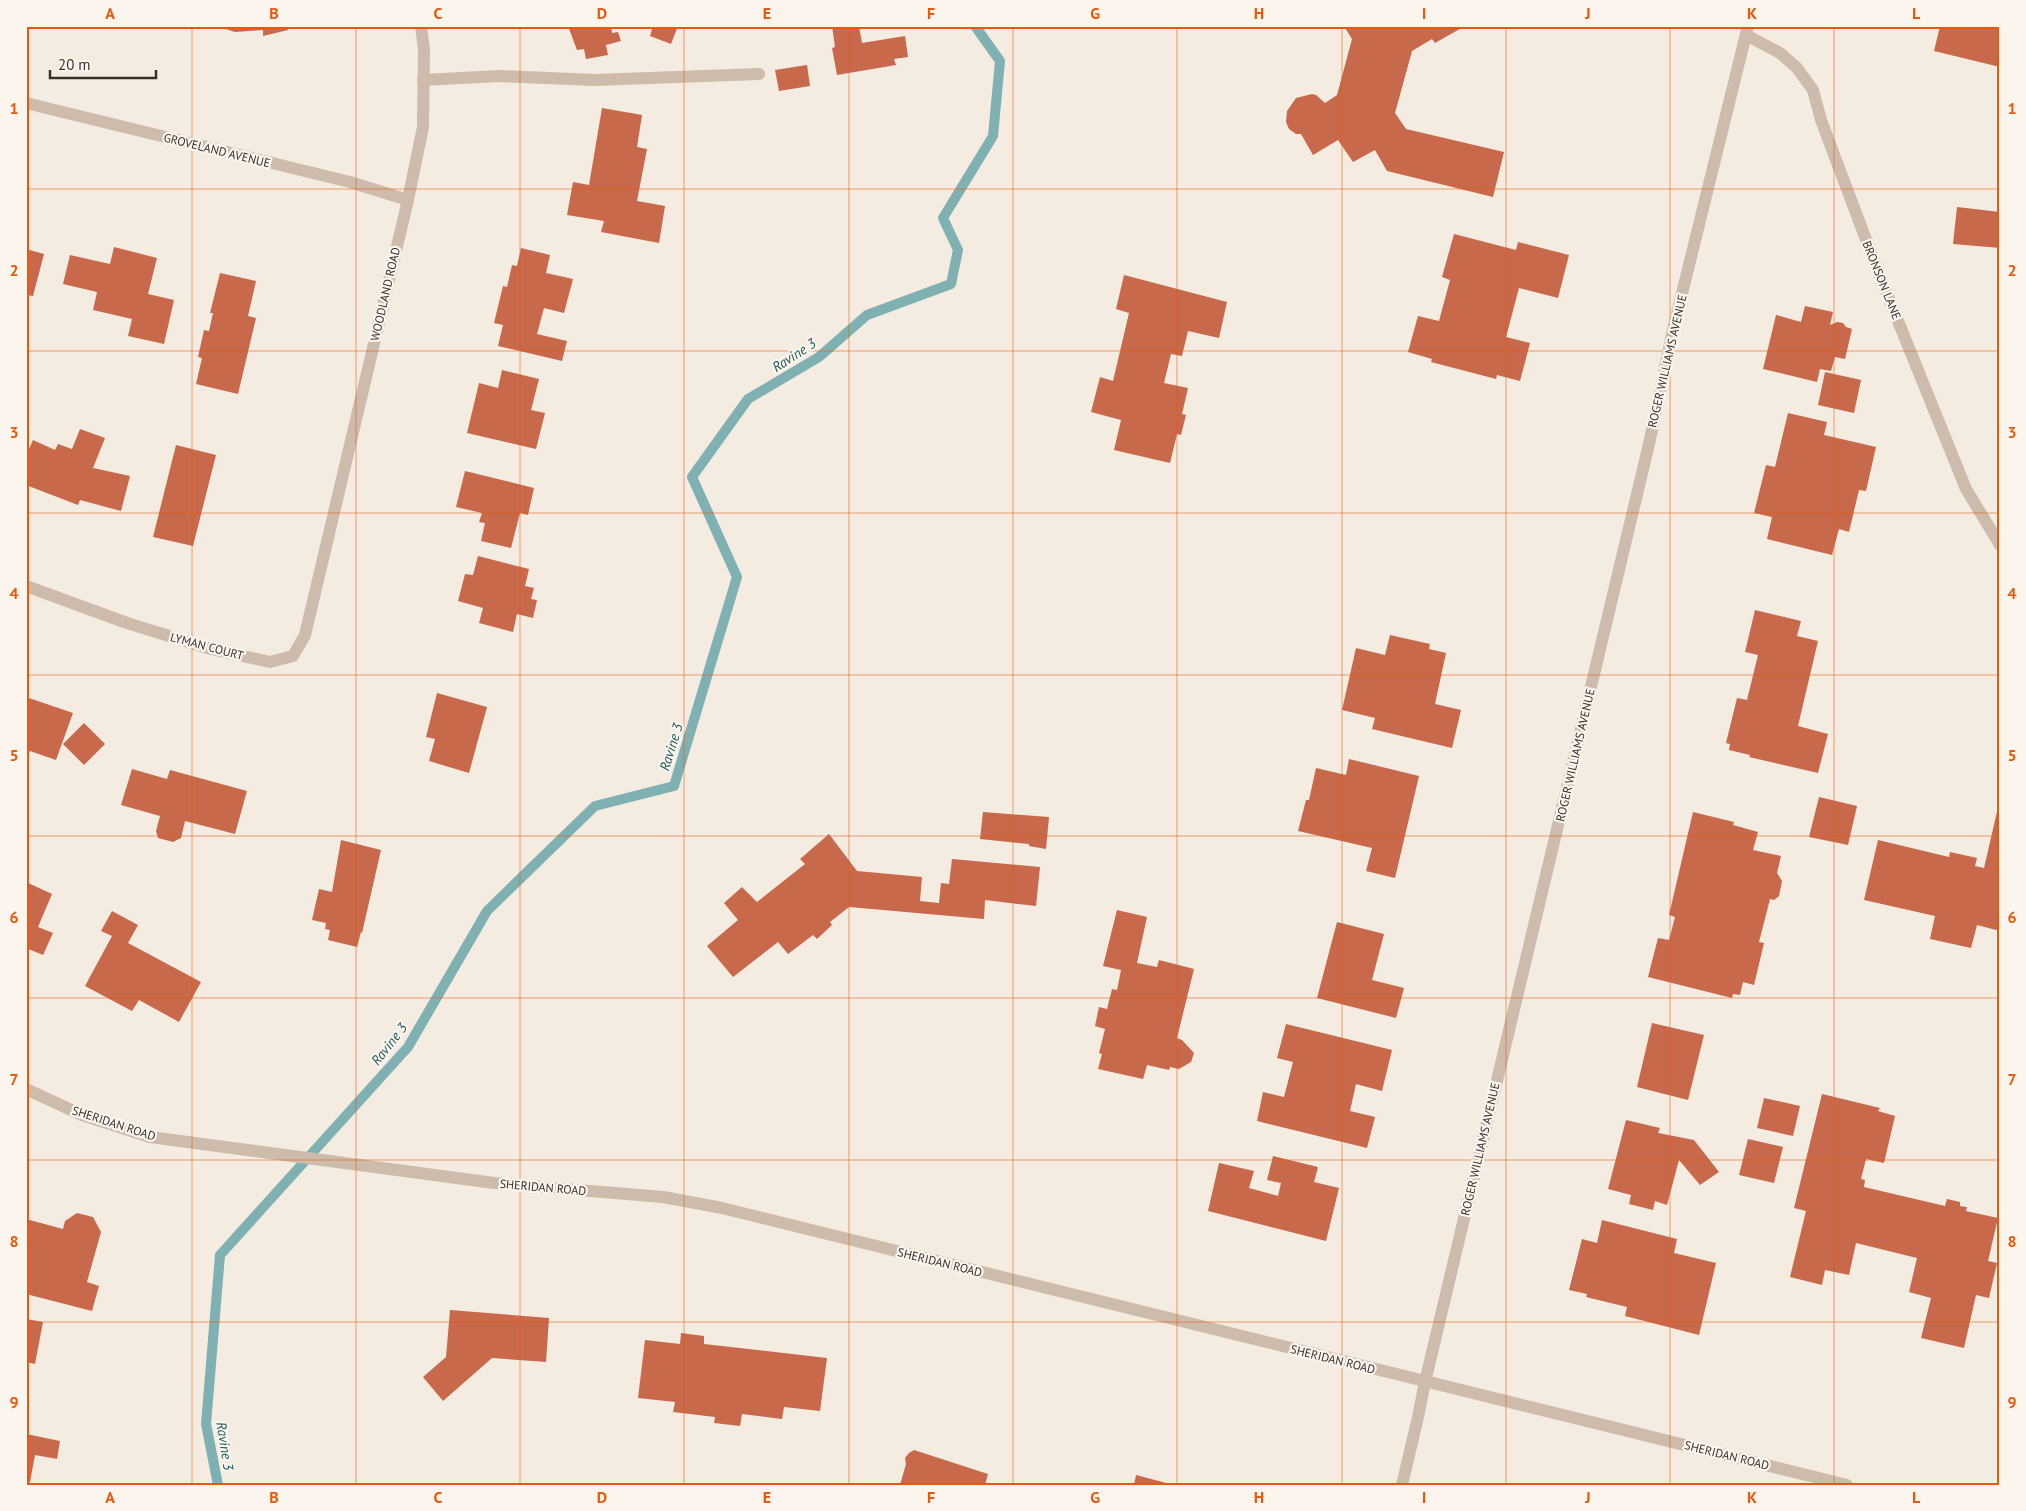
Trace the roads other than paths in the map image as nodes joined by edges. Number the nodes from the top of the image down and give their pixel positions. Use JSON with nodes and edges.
{"nodes":[{"id":1,"x":421,"y":26,"type":"edge"},
{"id":2,"x":1747,"y":30,"type":"edge"},
{"id":3,"x":759,"y":74,"type":"dead end"},
{"id":4,"x":423,"y":80,"type":"junction"},
{"id":5,"x":26,"y":103,"type":"edge"},
{"id":6,"x":408,"y":200,"type":"junction"},
{"id":7,"x":2000,"y":545,"type":"edge"},
{"id":8,"x":323,"y":560,"type":"joint"},
{"id":9,"x":26,"y":586,"type":"edge"},
{"id":10,"x":26,"y":1089,"type":"edge"},
{"id":11,"x":1425,"y":1382,"type":"junction"},
{"id":12,"x":1402,"y":1485,"type":"edge"},
{"id":13,"x":1848,"y":1485,"type":"edge"}],
"edges":[{"from":1,"to":4,"type":"street","name":"WOODLAND ROAD"},
{"from":2,"to":7,"type":"street","name":"BRONSON LANE"},
{"from":2,"to":11,"type":"street","name":"ROGER WILLIAMS AVENUE"},
{"from":3,"to":4,"type":"street"},
{"from":4,"to":6,"type":"street","name":"WOODLAND ROAD"},
{"from":5,"to":6,"type":"street","name":"GROVELAND AVENUE"},
{"from":6,"to":8,"type":"street","name":"WOODLAND ROAD"},
{"from":8,"to":9,"type":"street","name":"LYMAN COURT"},
{"from":10,"to":11,"type":"street","name":"SHERIDAN ROAD"},
{"from":11,"to":12,"type":"street","name":"ROGER WILLIAMS AVENUE"},
{"from":11,"to":13,"type":"street","name":"SHERIDAN ROAD"}]}
